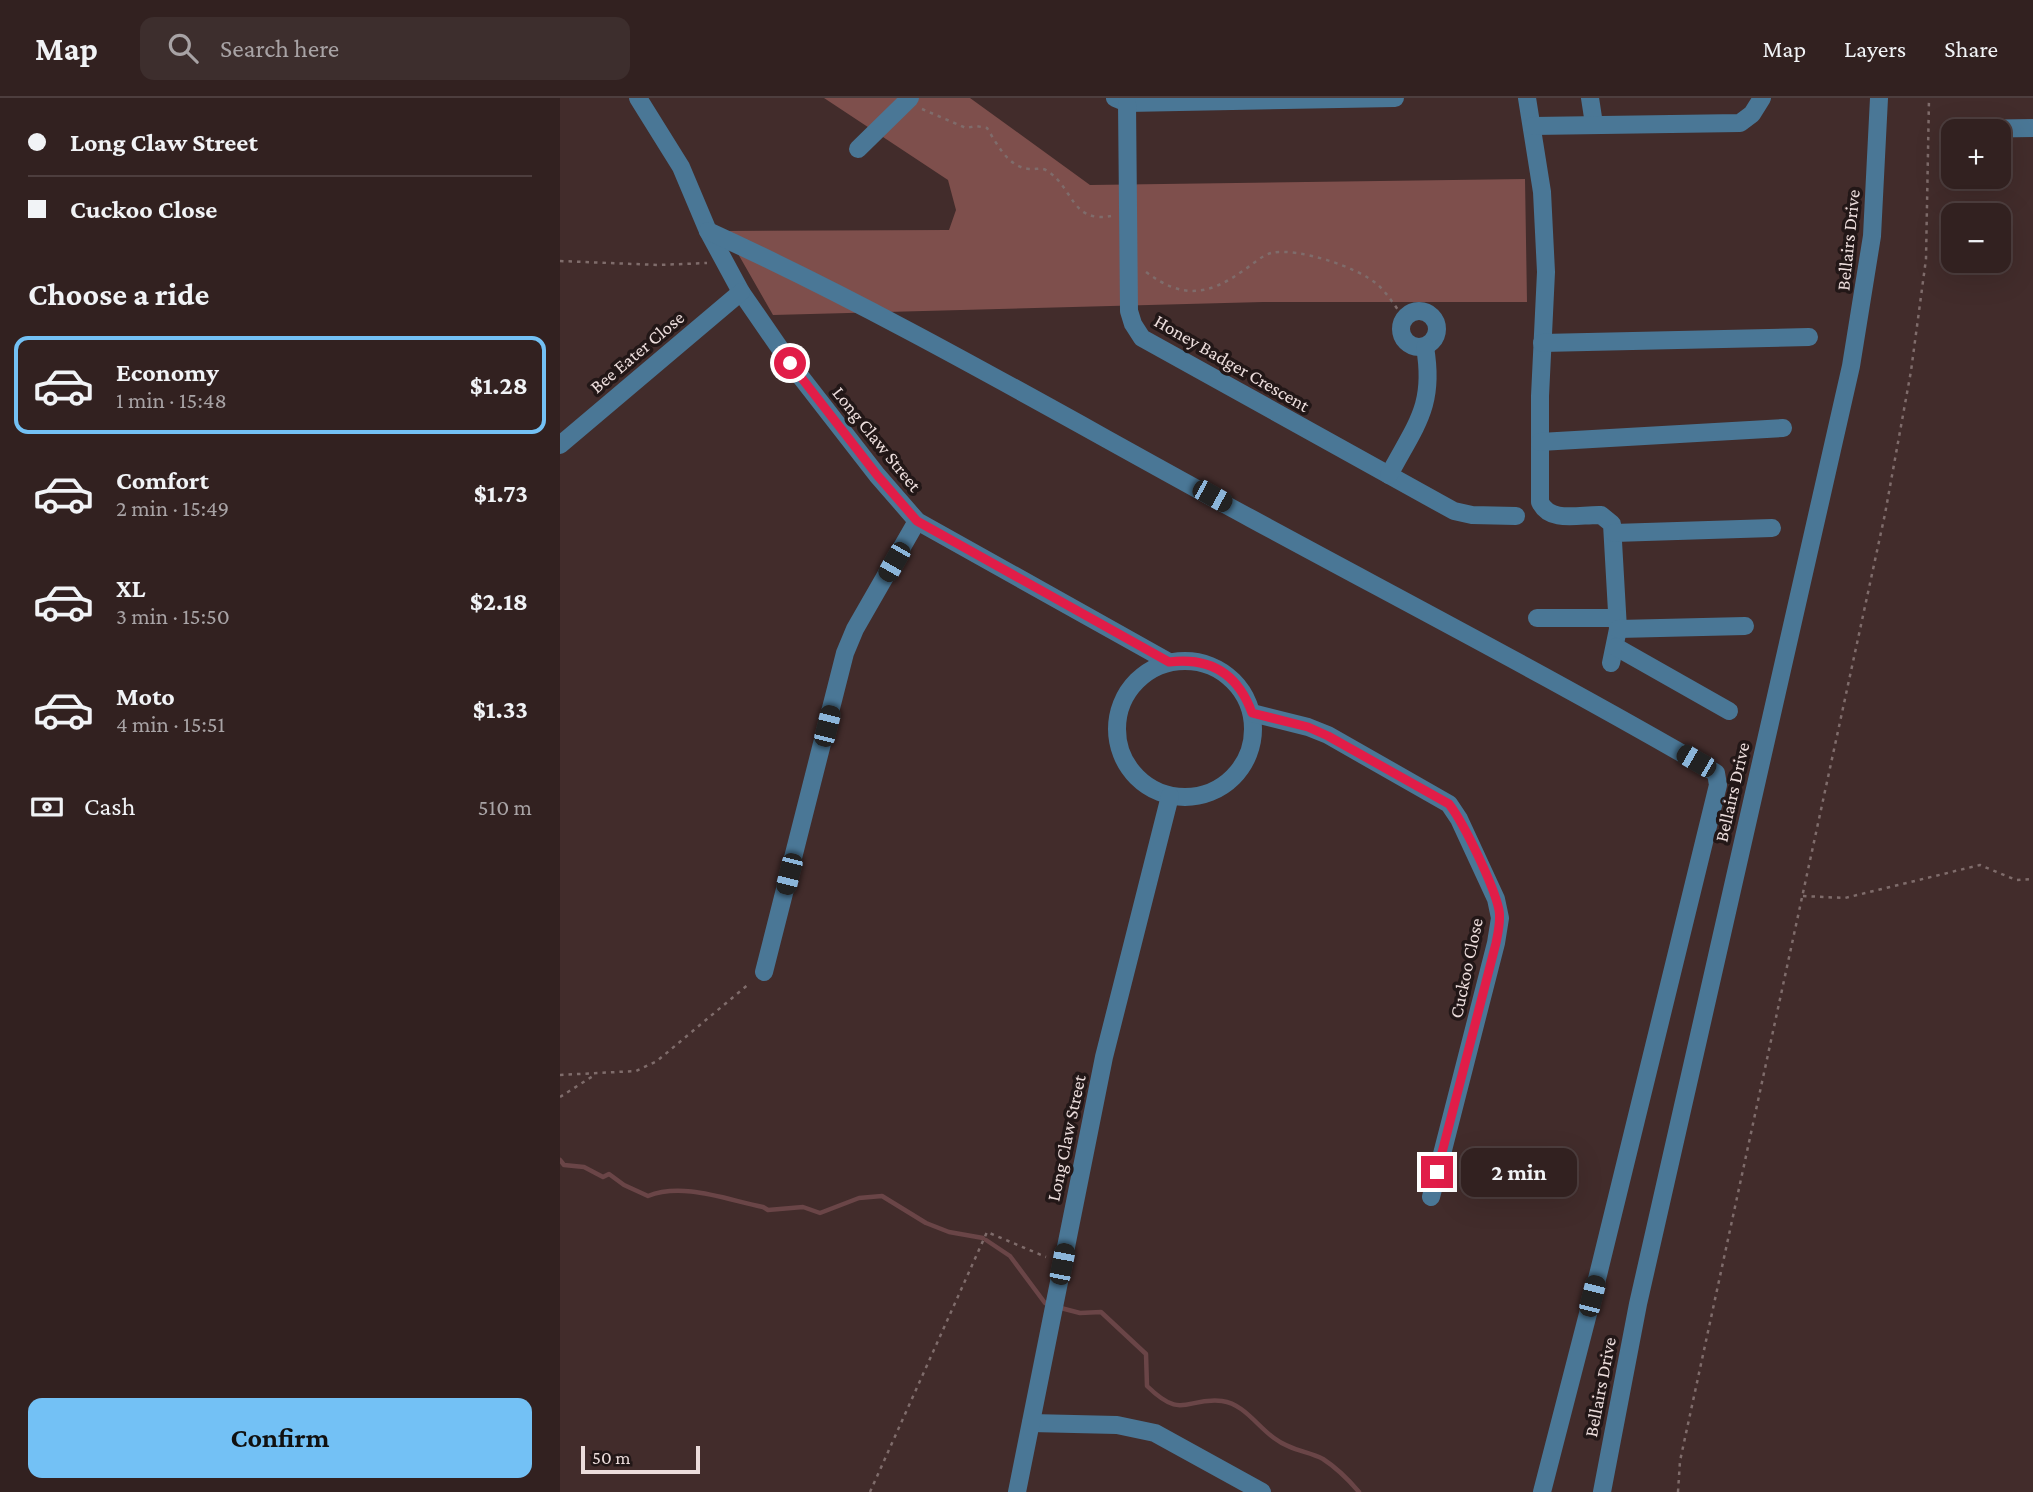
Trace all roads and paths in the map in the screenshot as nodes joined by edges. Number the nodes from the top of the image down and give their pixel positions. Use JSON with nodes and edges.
{"nodes":[{"id":1,"x":638,"y":98,"type":"edge"},
{"id":2,"x":1395,"y":98,"type":"edge"},
{"id":3,"x":1527,"y":98,"type":"edge"},
{"id":4,"x":1590,"y":98,"type":"edge"},
{"id":5,"x":1762,"y":98,"type":"edge"},
{"id":6,"x":1879,"y":98,"type":"edge"},
{"id":7,"x":1929,"y":98,"type":"edge"},
{"id":8,"x":908,"y":100,"type":"edge"},
{"id":9,"x":1121,"y":101,"type":"edge"},
{"id":10,"x":1594,"y":124,"type":"junction"},
{"id":11,"x":1532,"y":126,"type":"junction"},
{"id":12,"x":2011,"y":128,"type":"edge"},
{"id":13,"x":2033,"y":128,"type":"edge"},
{"id":14,"x":858,"y":149,"type":"dead end"},
{"id":15,"x":1128,"y":213,"type":"junction"},
{"id":16,"x":708,"y":231,"type":"junction"},
{"id":17,"x":560,"y":261,"type":"edge"},
{"id":18,"x":724,"y":262,"type":"junction"},
{"id":19,"x":1129,"y":271,"type":"junction"},
{"id":20,"x":741,"y":292,"type":"junction"},
{"id":21,"x":1405,"y":318,"type":"junction"},
{"id":22,"x":1809,"y":337,"type":"dead end"},
{"id":23,"x":1542,"y":343,"type":"junction"},
{"id":24,"x":1425,"y":346,"type":"junction"},
{"id":25,"x":1783,"y":428,"type":"dead end"},
{"id":26,"x":1540,"y":442,"type":"junction"},
{"id":27,"x":560,"y":445,"type":"edge"},
{"id":28,"x":1389,"y":474,"type":"junction"},
{"id":29,"x":1516,"y":516,"type":"dead end"},
{"id":30,"x":917,"y":521,"type":"junction"},
{"id":31,"x":1772,"y":528,"type":"dead end"},
{"id":32,"x":1614,"y":533,"type":"junction"},
{"id":33,"x":1537,"y":618,"type":"dead end"},
{"id":34,"x":1617,"y":623,"type":"junction"},
{"id":35,"x":1745,"y":626,"type":"dead end"},
{"id":36,"x":1169,"y":662,"type":"junction"},
{"id":37,"x":1729,"y":711,"type":"dead end"},
{"id":38,"x":1252,"y":713,"type":"junction"},
{"id":39,"x":1170,"y":796,"type":"junction"},
{"id":40,"x":2033,"y":879,"type":"edge"},
{"id":41,"x":1803,"y":896,"type":"junction"},
{"id":42,"x":764,"y":972,"type":"joint"},
{"id":43,"x":560,"y":1075,"type":"edge"},
{"id":44,"x":594,"y":1075,"type":"junction"},
{"id":45,"x":560,"y":1097,"type":"edge"},
{"id":46,"x":1431,"y":1196,"type":"dead end"},
{"id":47,"x":1061,"y":1270,"type":"junction"},
{"id":48,"x":1031,"y":1423,"type":"junction"},
{"id":49,"x":870,"y":1492,"type":"edge"},
{"id":50,"x":1017,"y":1492,"type":"edge"},
{"id":51,"x":1262,"y":1492,"type":"edge"},
{"id":52,"x":1542,"y":1492,"type":"edge"},
{"id":53,"x":1602,"y":1492,"type":"edge"},
{"id":54,"x":1678,"y":1492,"type":"edge"}],
"edges":[{"from":1,"to":16,"type":"street","name":"Long Claw Street"},
{"from":2,"to":9,"type":"street"},
{"from":3,"to":11,"type":"street"},
{"from":4,"to":10,"type":"street"},
{"from":5,"to":10,"type":"street"},
{"from":6,"to":53,"type":"street","name":"Bellairs Drive"},
{"from":7,"to":41,"type":"path"},
{"from":8,"to":14,"type":"street"},
{"from":8,"to":15,"type":"path"},
{"from":9,"to":15,"type":"street","name":"Honey Badger Crescent"},
{"from":10,"to":11,"type":"street"},
{"from":11,"to":23,"type":"street"},
{"from":12,"to":13,"type":"street"},
{"from":15,"to":19,"type":"street","name":"Honey Badger Crescent"},
{"from":16,"to":18,"type":"street","name":"Long Claw Street"},
{"from":16,"to":52,"type":"street"},
{"from":17,"to":18,"type":"path"},
{"from":18,"to":20,"type":"street","name":"Long Claw Street"},
{"from":19,"to":21,"type":"path"},
{"from":19,"to":28,"type":"street","name":"Honey Badger Crescent"},
{"from":20,"to":27,"type":"street","name":"Bee Eater Close"},
{"from":20,"to":30,"type":"street","name":"Long Claw Street"},
{"from":21,"to":24,"type":"street"},
{"from":21,"to":24,"type":"street"},
{"from":22,"to":23,"type":"street"},
{"from":23,"to":26,"type":"street"},
{"from":24,"to":28,"type":"street"},
{"from":25,"to":26,"type":"street"},
{"from":26,"to":32,"type":"street"},
{"from":28,"to":29,"type":"street","name":"Honey Badger Crescent"},
{"from":30,"to":36,"type":"street","name":"Long Claw Street"},
{"from":30,"to":42,"type":"street"},
{"from":31,"to":32,"type":"street"},
{"from":32,"to":34,"type":"street"},
{"from":33,"to":34,"type":"street"},
{"from":34,"to":35,"type":"street"},
{"from":34,"to":37,"type":"street"},
{"from":36,"to":38,"type":"street"},
{"from":36,"to":39,"type":"street"},
{"from":38,"to":39,"type":"street"},
{"from":38,"to":46,"type":"street","name":"Cuckoo Close"},
{"from":39,"to":47,"type":"street","name":"Long Claw Street"},
{"from":40,"to":41,"type":"path"},
{"from":41,"to":54,"type":"path"},
{"from":42,"to":44,"type":"path"},
{"from":43,"to":44,"type":"path"},
{"from":44,"to":45,"type":"path"},
{"from":47,"to":48,"type":"street","name":"Long Claw Street"},
{"from":47,"to":49,"type":"path"},
{"from":48,"to":50,"type":"street","name":"Long Claw Street"},
{"from":48,"to":51,"type":"street"}]}
